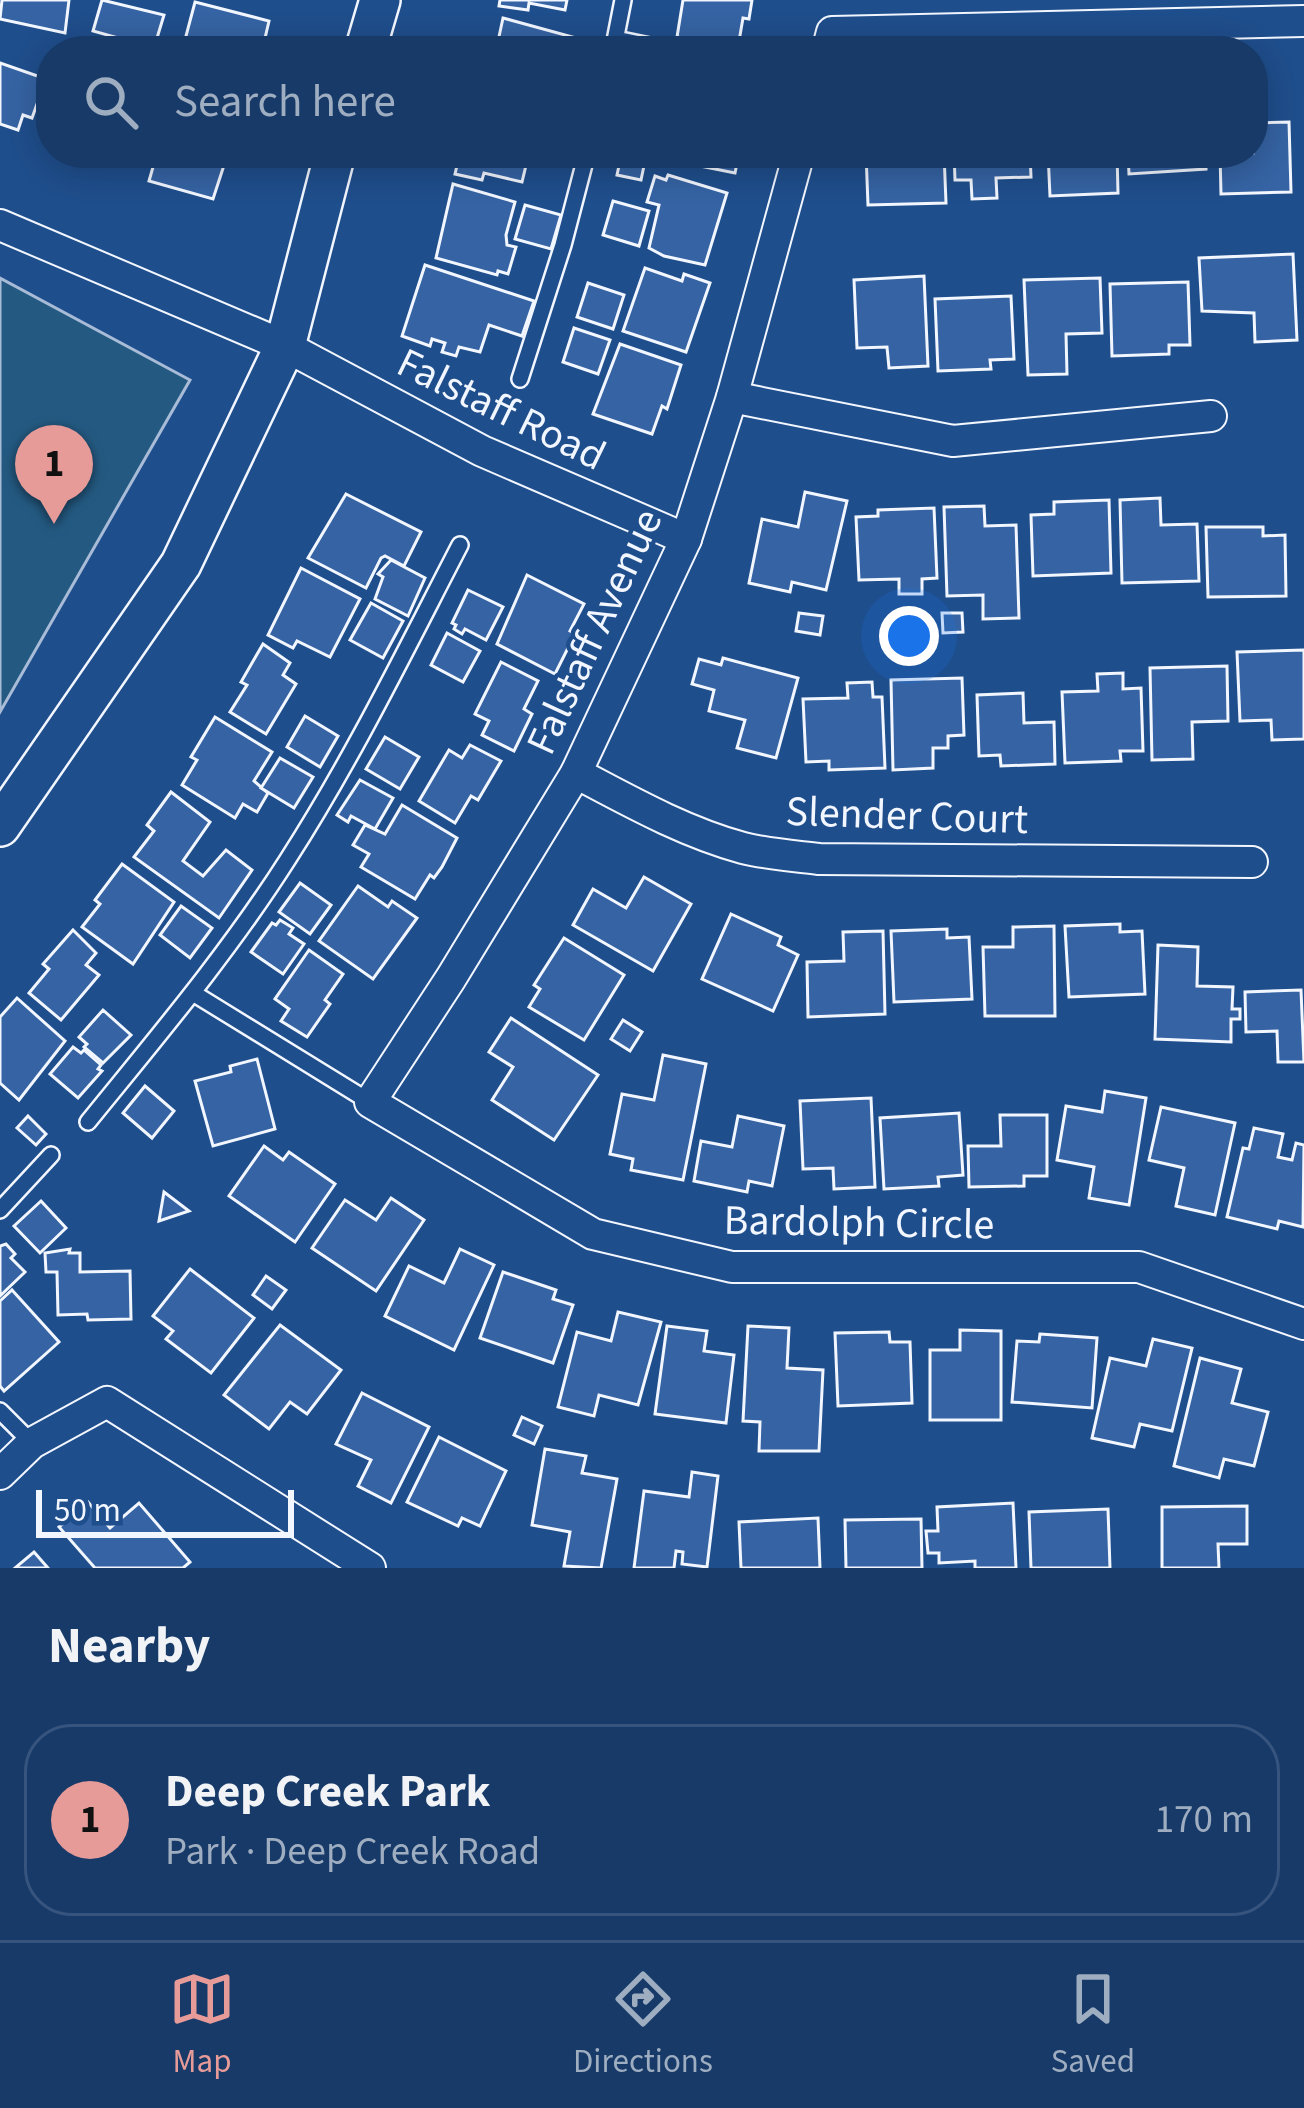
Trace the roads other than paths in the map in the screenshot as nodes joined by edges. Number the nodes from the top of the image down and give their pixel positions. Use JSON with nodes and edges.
{"nodes":[{"id":1,"x":380,"y":0,"type":"edge"},
{"id":2,"x":623,"y":0,"type":"edge"},
{"id":3,"x":1304,"y":21,"type":"edge"},
{"id":4,"x":369,"y":36,"type":"edge"},
{"id":5,"x":616,"y":36,"type":"edge"},
{"id":6,"x":965,"y":36,"type":"edge"},
{"id":7,"x":331,"y":168,"type":"edge"},
{"id":8,"x":582,"y":168,"type":"edge"},
{"id":9,"x":795,"y":168,"type":"edge"},
{"id":10,"x":0,"y":226,"type":"edge"},
{"id":11,"x":285,"y":346,"type":"junction"},
{"id":12,"x":520,"y":379,"type":"dead end"},
{"id":13,"x":732,"y":397,"type":"junction"},
{"id":14,"x":1211,"y":416,"type":"dead end"},
{"id":15,"x":686,"y":539,"type":"junction"},
{"id":16,"x":460,"y":545,"type":"dead end"},
{"id":17,"x":576,"y":772,"type":"junction"},
{"id":18,"x":0,"y":826,"type":"edge"},
{"id":19,"x":1252,"y":862,"type":"dead end"},
{"id":20,"x":193,"y":993,"type":"junction"},
{"id":21,"x":370,"y":1102,"type":"junction"},
{"id":22,"x":88,"y":1122,"type":"dead end"},
{"id":23,"x":51,"y":1155,"type":"dead end"},
{"id":24,"x":0,"y":1210,"type":"edge"},
{"id":25,"x":1304,"y":1324,"type":"edge"},
{"id":26,"x":0,"y":1411,"type":"edge"},
{"id":27,"x":32,"y":1443,"type":"junction"},
{"id":28,"x":0,"y":1474,"type":"edge"},
{"id":29,"x":370,"y":1568,"type":"edge"}],
"edges":[{"from":1,"to":4,"type":"street"},
{"from":2,"to":5,"type":"lane"},
{"from":3,"to":6,"type":"street"},
{"from":7,"to":11,"type":"street"},
{"from":8,"to":12,"type":"lane"},
{"from":9,"to":13,"type":"street","name":"Falstaff Avenue"},
{"from":10,"to":11,"type":"street","name":"Falstaff Road"},
{"from":11,"to":15,"type":"street","name":"Falstaff Road"},
{"from":11,"to":18,"type":"street"},
{"from":13,"to":14,"type":"street"},
{"from":13,"to":15,"type":"street","name":"Falstaff Avenue"},
{"from":15,"to":17,"type":"street","name":"Falstaff Avenue"},
{"from":16,"to":20,"type":"lane"},
{"from":17,"to":19,"type":"street","name":"Slender Court"},
{"from":17,"to":21,"type":"street","name":"Falstaff Avenue"},
{"from":20,"to":21,"type":"lane"},
{"from":20,"to":22,"type":"lane"},
{"from":21,"to":25,"type":"street","name":"Bardolph Circle"},
{"from":23,"to":24,"type":"lane"},
{"from":26,"to":27,"type":"lane"},
{"from":27,"to":28,"type":"street"},
{"from":27,"to":29,"type":"street"}]}
